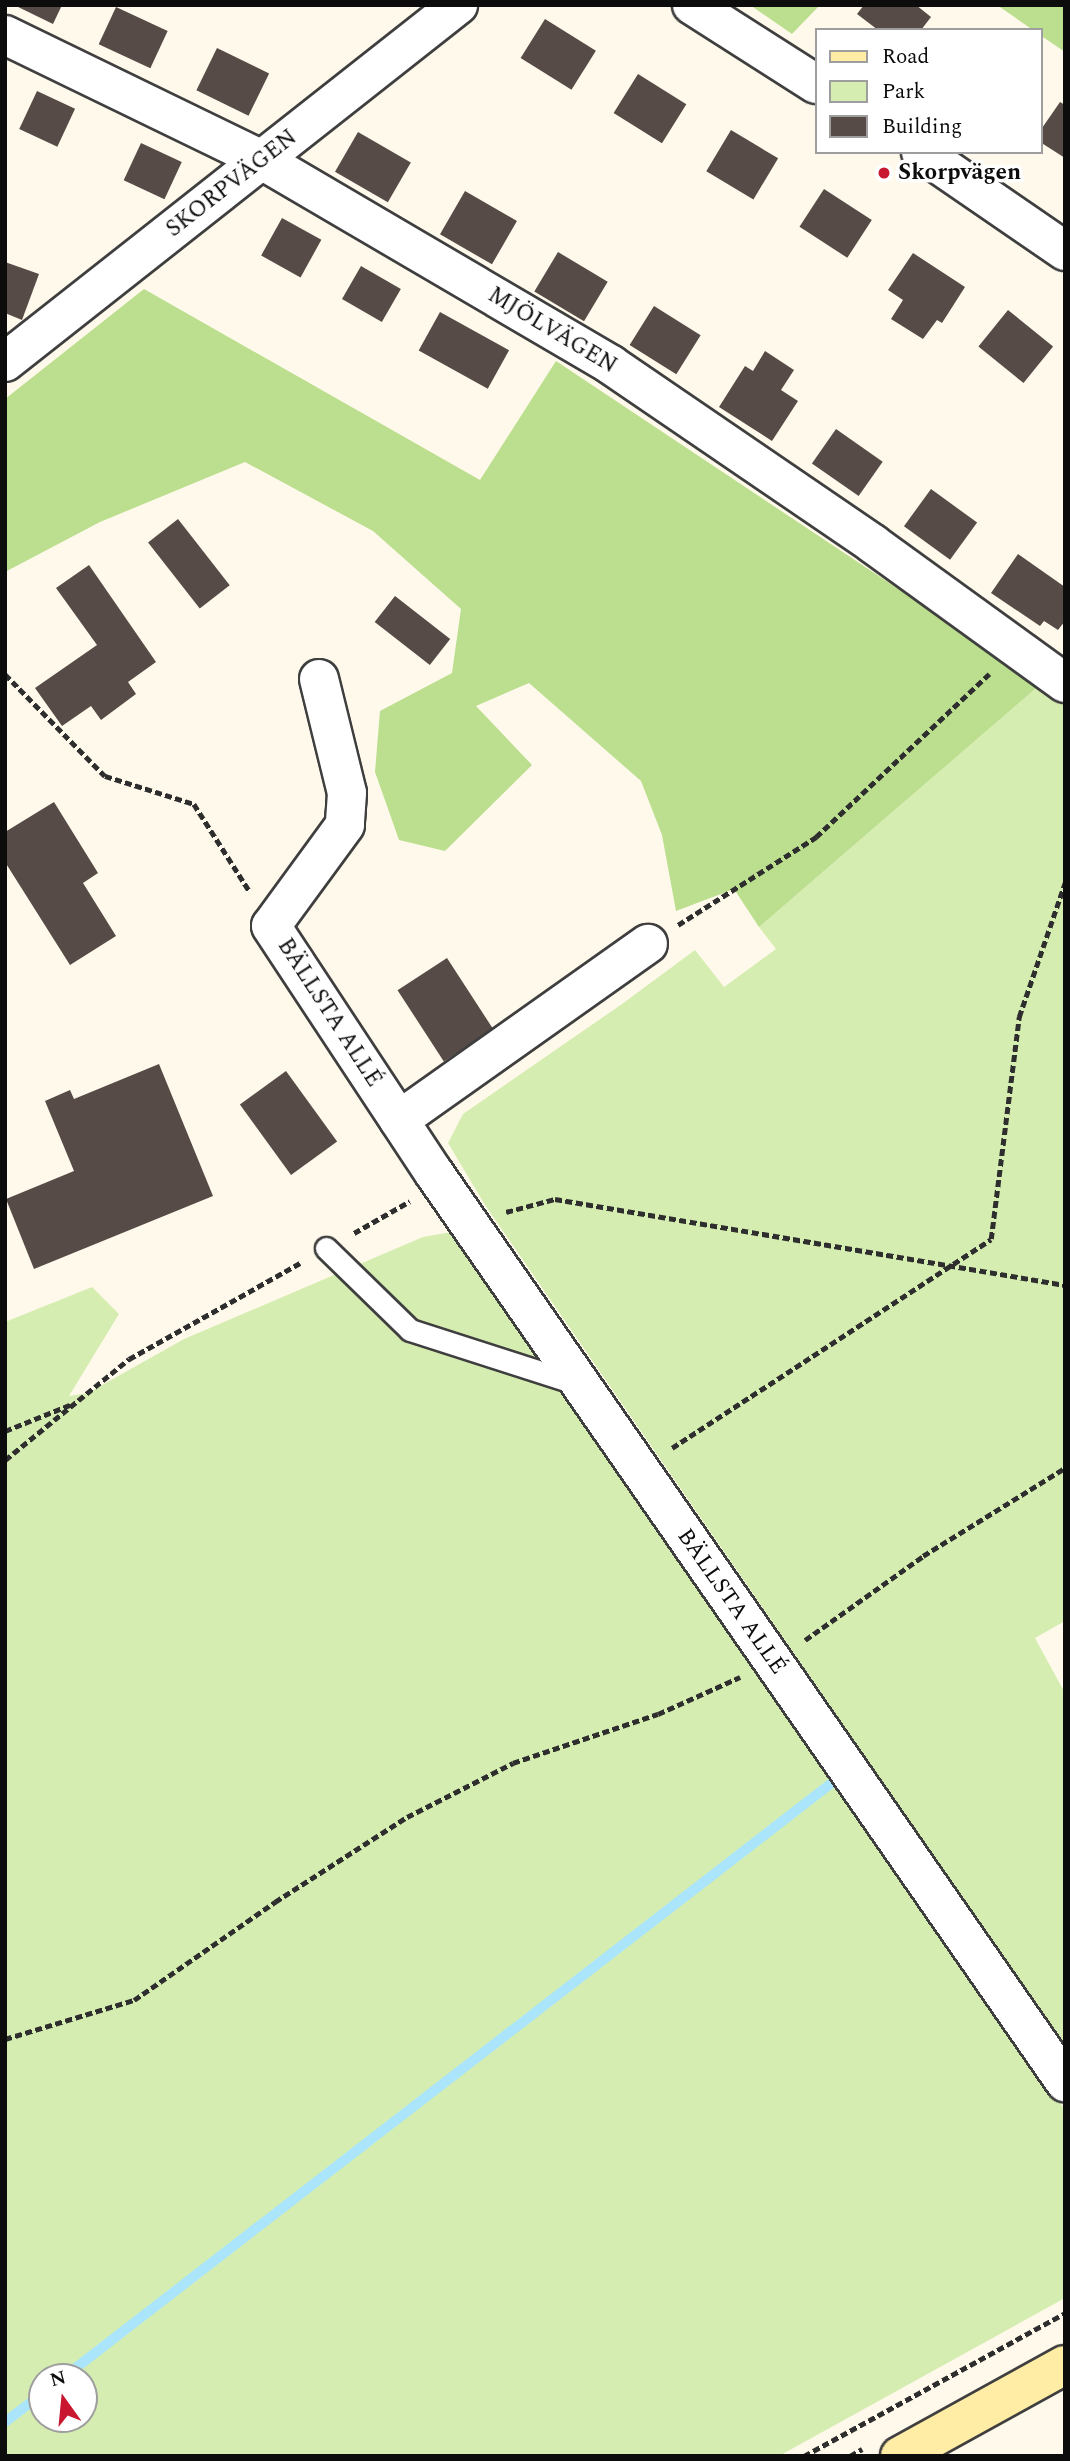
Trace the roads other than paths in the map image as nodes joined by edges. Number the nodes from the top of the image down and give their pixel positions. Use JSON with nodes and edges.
{"nodes":[{"id":1,"x":458,"y":5,"type":"edge"},
{"id":2,"x":692,"y":5,"type":"edge"},
{"id":3,"x":5,"y":35,"type":"edge"},
{"id":4,"x":814,"y":83,"type":"edge"},
{"id":5,"x":924,"y":154,"type":"edge"},
{"id":6,"x":262,"y":160,"type":"junction"},
{"id":7,"x":1065,"y":251,"type":"edge"},
{"id":8,"x":6,"y":360,"type":"edge"},
{"id":9,"x":319,"y":678,"type":"dead end"},
{"id":10,"x":1065,"y":683,"type":"edge"},
{"id":11,"x":648,"y":944,"type":"road end"},
{"id":12,"x":399,"y":1120,"type":"junction"},
{"id":13,"x":326,"y":1248,"type":"road end"},
{"id":14,"x":580,"y":1384,"type":"junction"},
{"id":15,"x":1065,"y":2082,"type":"edge"},
{"id":16,"x":1065,"y":2365,"type":"edge"},
{"id":17,"x":900,"y":2456,"type":"edge"}],
"edges":[{"from":1,"to":6,"type":"street","name":"SKORPVÄGEN"},
{"from":2,"to":4,"type":"street"},
{"from":3,"to":6,"type":"street","name":"MJÖLVÄGEN"},
{"from":5,"to":7,"type":"street"},
{"from":6,"to":8,"type":"street","name":"SKORPVÄGEN"},
{"from":6,"to":10,"type":"street","name":"MJÖLVÄGEN"},
{"from":9,"to":12,"type":"street","name":"BÄLLSTA ALLÉ"},
{"from":11,"to":12,"type":"street"},
{"from":12,"to":14,"type":"street","name":"BÄLLSTA ALLÉ"},
{"from":13,"to":14,"type":"lane"},
{"from":14,"to":15,"type":"street","name":"BÄLLSTA ALLÉ"},
{"from":16,"to":17,"type":"street"}]}
